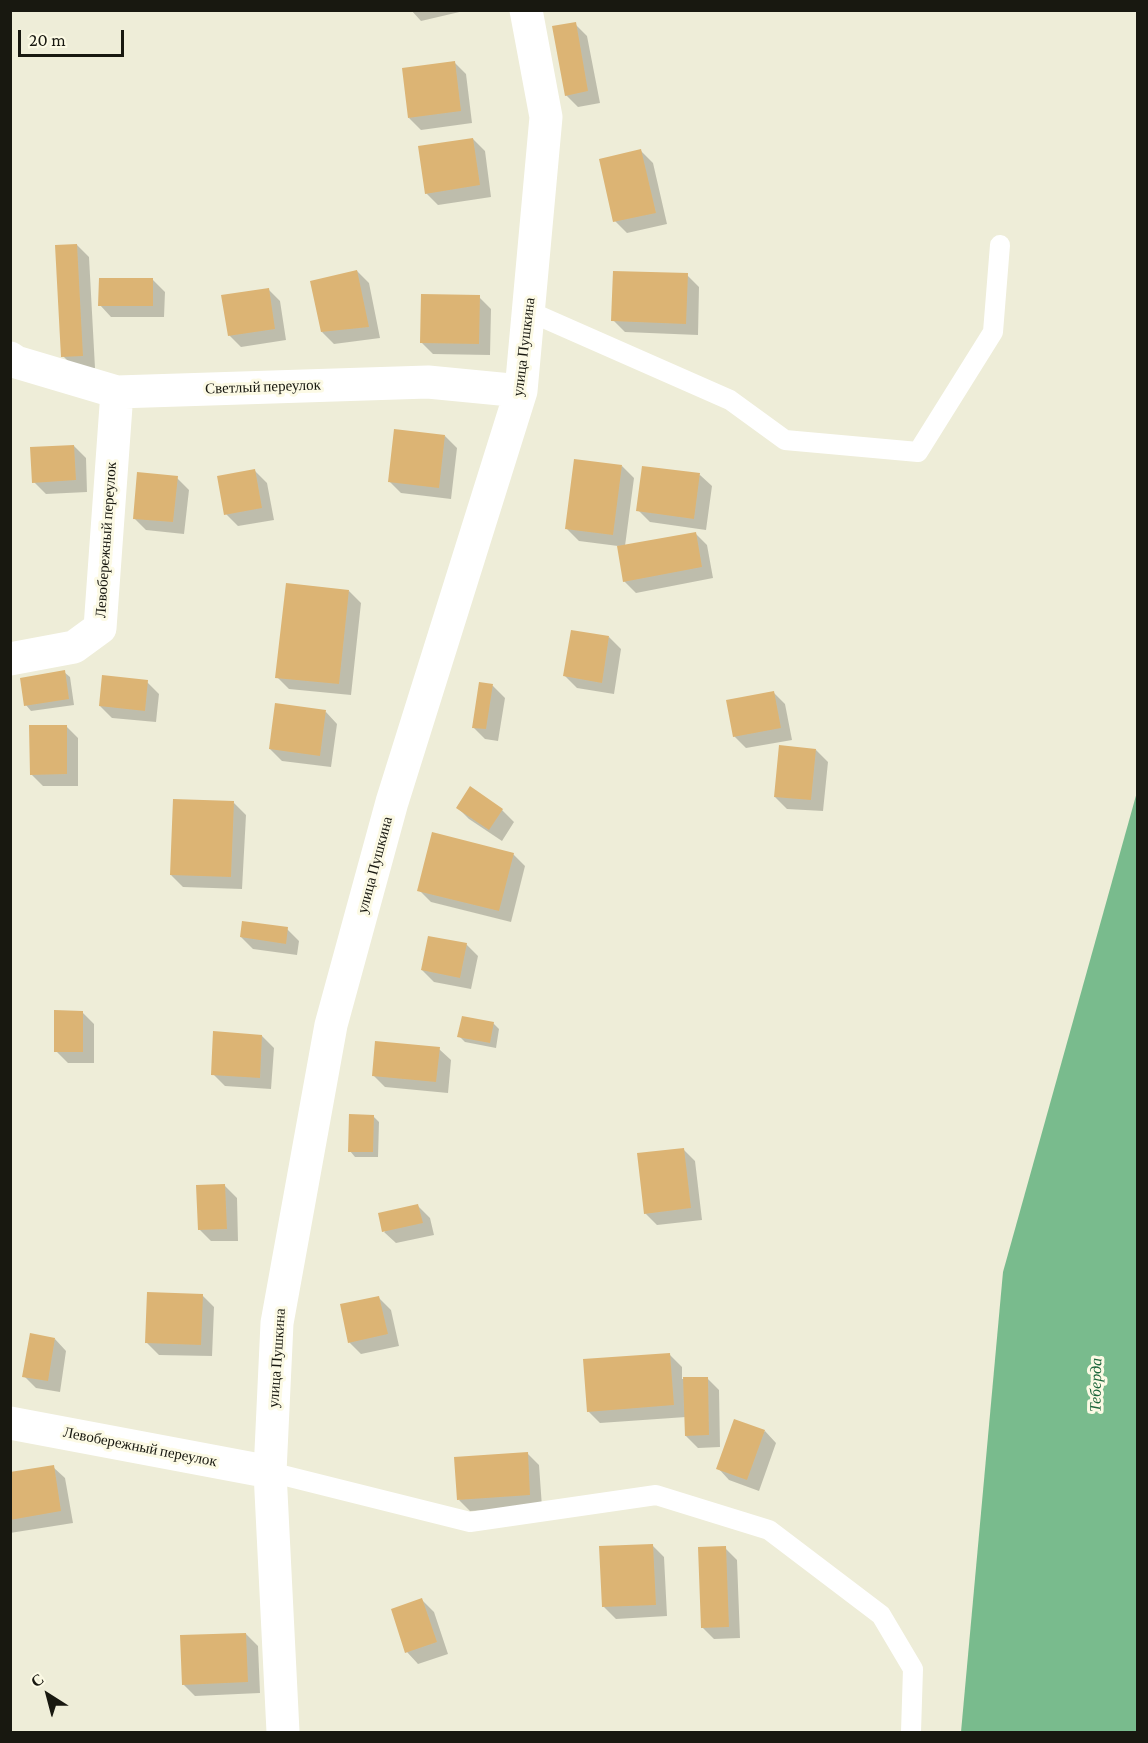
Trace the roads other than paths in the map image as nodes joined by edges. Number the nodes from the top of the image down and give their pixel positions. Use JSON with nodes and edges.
{"nodes":[{"id":1,"x":526,"y":10,"type":"edge"},
{"id":2,"x":1000,"y":245,"type":"dead end"},
{"id":3,"x":528,"y":311,"type":"junction"},
{"id":4,"x":10,"y":358,"type":"edge"},
{"id":5,"x":521,"y":391,"type":"junction"},
{"id":6,"x":117,"y":392,"type":"junction"},
{"id":7,"x":10,"y":659,"type":"edge"},
{"id":8,"x":10,"y":1423,"type":"edge"},
{"id":9,"x":270,"y":1472,"type":"junction"},
{"id":10,"x":283,"y":1732,"type":"edge"},
{"id":11,"x":911,"y":1732,"type":"edge"}],
"edges":[{"from":1,"to":3,"type":"street","name":"улица Пушкина"},
{"from":2,"to":3,"type":"lane"},
{"from":3,"to":5,"type":"street","name":"улица Пушкина"},
{"from":4,"to":6,"type":"street","name":"Светлый переулок"},
{"from":5,"to":6,"type":"street","name":"Светлый переулок"},
{"from":5,"to":9,"type":"street","name":"улица Пушкина"},
{"from":6,"to":7,"type":"street","name":"Левобережный переулок"},
{"from":8,"to":9,"type":"street","name":"Левобережный переулок"},
{"from":9,"to":10,"type":"street","name":"улица Пушкина"},
{"from":9,"to":11,"type":"lane"}]}
